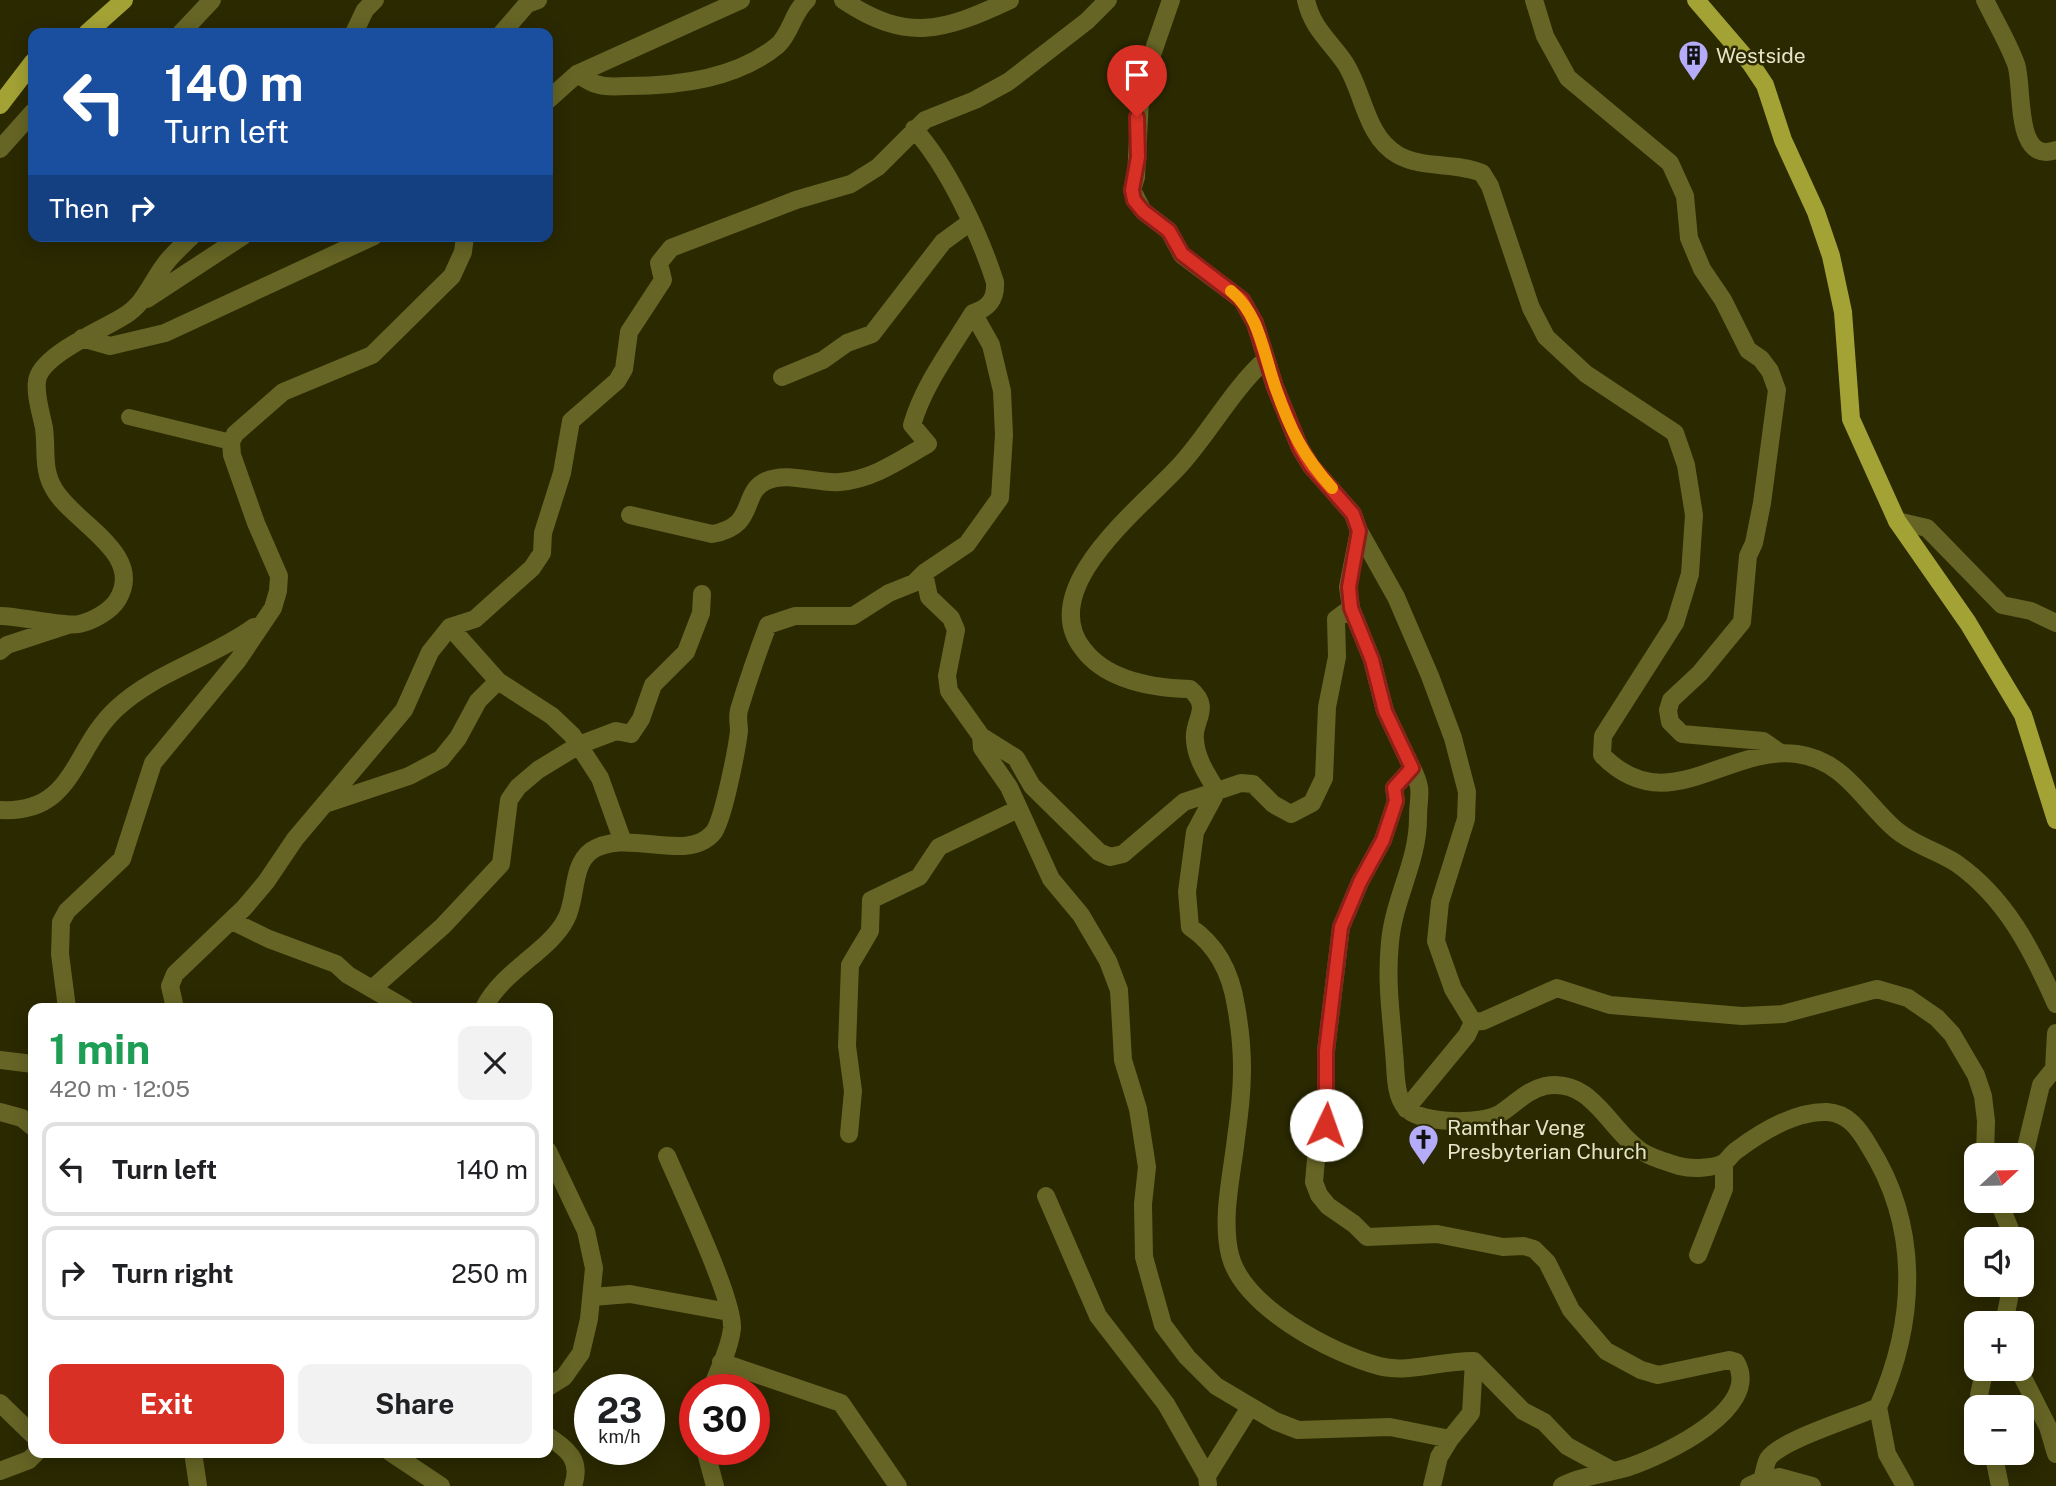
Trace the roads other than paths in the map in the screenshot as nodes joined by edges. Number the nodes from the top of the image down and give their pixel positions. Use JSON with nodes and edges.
{"nodes":[{"id":1,"x":124,"y":0,"type":"edge"},
{"id":2,"x":212,"y":0,"type":"edge"},
{"id":3,"x":375,"y":0,"type":"edge"},
{"id":4,"x":538,"y":0,"type":"edge"},
{"id":5,"x":741,"y":0,"type":"edge"},
{"id":6,"x":807,"y":0,"type":"edge"},
{"id":7,"x":843,"y":0,"type":"edge"},
{"id":8,"x":1010,"y":0,"type":"edge"},
{"id":9,"x":1108,"y":0,"type":"edge"},
{"id":10,"x":1171,"y":0,"type":"edge"},
{"id":11,"x":1306,"y":0,"type":"edge"},
{"id":12,"x":1534,"y":0,"type":"edge"},
{"id":13,"x":1696,"y":0,"type":"edge"},
{"id":14,"x":1985,"y":0,"type":"edge"},
{"id":15,"x":93,"y":28,"type":"edge"},
{"id":16,"x":186,"y":28,"type":"edge"},
{"id":17,"x":356,"y":28,"type":"edge"},
{"id":18,"x":506,"y":28,"type":"edge"},
{"id":19,"x":28,"y":69,"type":"edge"},
{"id":20,"x":577,"y":74,"type":"junction"},
{"id":21,"x":553,"y":96,"type":"edge"},
{"id":22,"x":0,"y":105,"type":"edge"},
{"id":23,"x":28,"y":118,"type":"edge"},
{"id":24,"x":914,"y":129,"type":"junction"},
{"id":25,"x":0,"y":149,"type":"edge"},
{"id":26,"x":2056,"y":150,"type":"edge"},
{"id":27,"x":969,"y":223,"type":"junction"},
{"id":28,"x":186,"y":242,"type":"edge"},
{"id":29,"x":234,"y":242,"type":"edge"},
{"id":30,"x":361,"y":242,"type":"edge"},
{"id":31,"x":465,"y":242,"type":"edge"},
{"id":32,"x":144,"y":300,"type":"junction"},
{"id":33,"x":973,"y":313,"type":"junction"},
{"id":34,"x":82,"y":338,"type":"junction"},
{"id":35,"x":1266,"y":359,"type":"junction"},
{"id":36,"x":782,"y":376,"type":"dead end"},
{"id":37,"x":129,"y":417,"type":"dead end"},
{"id":38,"x":231,"y":442,"type":"junction"},
{"id":39,"x":630,"y":515,"type":"dead end"},
{"id":40,"x":1897,"y":521,"type":"junction"},
{"id":41,"x":1359,"y":531,"type":"junction"},
{"id":42,"x":924,"y":573,"type":"junction"},
{"id":43,"x":702,"y":594,"type":"dead end"},
{"id":44,"x":1351,"y":608,"type":"junction"},
{"id":45,"x":0,"y":616,"type":"edge"},
{"id":46,"x":261,"y":622,"type":"junction"},
{"id":47,"x":2056,"y":623,"type":"edge"},
{"id":48,"x":70,"y":624,"type":"junction"},
{"id":49,"x":450,"y":627,"type":"junction"},
{"id":50,"x":0,"y":652,"type":"edge"},
{"id":51,"x":498,"y":681,"type":"junction"},
{"id":52,"x":981,"y":736,"type":"junction"},
{"id":53,"x":579,"y":745,"type":"junction"},
{"id":54,"x":1779,"y":752,"type":"junction"},
{"id":55,"x":1412,"y":768,"type":"junction"},
{"id":56,"x":1217,"y":791,"type":"junction"},
{"id":57,"x":325,"y":804,"type":"junction"},
{"id":58,"x":1018,"y":809,"type":"junction"},
{"id":59,"x":0,"y":810,"type":"edge"},
{"id":60,"x":2056,"y":820,"type":"edge"},
{"id":61,"x":623,"y":842,"type":"junction"},
{"id":62,"x":232,"y":921,"type":"junction"},
{"id":63,"x":373,"y":988,"type":"junction"},
{"id":64,"x":66,"y":1003,"type":"edge"},
{"id":65,"x":174,"y":1003,"type":"edge"},
{"id":66,"x":397,"y":1003,"type":"edge"},
{"id":67,"x":488,"y":1003,"type":"edge"},
{"id":68,"x":2056,"y":1004,"type":"edge"},
{"id":69,"x":1473,"y":1022,"type":"junction"},
{"id":70,"x":2056,"y":1033,"type":"edge"},
{"id":71,"x":0,"y":1060,"type":"edge"},
{"id":72,"x":28,"y":1063,"type":"edge"},
{"id":73,"x":1406,"y":1109,"type":"junction"},
{"id":74,"x":0,"y":1112,"type":"edge"},
{"id":75,"x":28,"y":1123,"type":"edge"},
{"id":76,"x":849,"y":1134,"type":"dead end"},
{"id":77,"x":1984,"y":1143,"type":"edge"},
{"id":78,"x":2027,"y":1143,"type":"edge"},
{"id":79,"x":667,"y":1156,"type":"dead end"},
{"id":80,"x":553,"y":1162,"type":"edge"},
{"id":81,"x":1724,"y":1163,"type":"junction"},
{"id":82,"x":1046,"y":1196,"type":"dead end"},
{"id":83,"x":1698,"y":1255,"type":"dead end"},
{"id":84,"x":592,"y":1297,"type":"junction"},
{"id":85,"x":729,"y":1312,"type":"junction"},
{"id":86,"x":1474,"y":1361,"type":"junction"},
{"id":87,"x":721,"y":1362,"type":"junction"},
{"id":88,"x":717,"y":1374,"type":"edge"},
{"id":89,"x":2025,"y":1381,"type":"edge"},
{"id":90,"x":553,"y":1385,"type":"edge"},
{"id":91,"x":0,"y":1404,"type":"edge"},
{"id":92,"x":1250,"y":1407,"type":"junction"},
{"id":93,"x":1878,"y":1407,"type":"junction"},
{"id":94,"x":28,"y":1429,"type":"edge"},
{"id":95,"x":1451,"y":1438,"type":"junction"},
{"id":96,"x":553,"y":1440,"type":"edge"},
{"id":97,"x":2056,"y":1454,"type":"edge"},
{"id":98,"x":31,"y":1458,"type":"edge"},
{"id":99,"x":194,"y":1458,"type":"edge"},
{"id":100,"x":399,"y":1458,"type":"edge"},
{"id":101,"x":709,"y":1465,"type":"edge"},
{"id":102,"x":1996,"y":1465,"type":"edge"},
{"id":103,"x":1611,"y":1470,"type":"junction"},
{"id":104,"x":0,"y":1471,"type":"edge"},
{"id":105,"x":1208,"y":1481,"type":"edge"},
{"id":106,"x":1755,"y":1483,"type":"edge"},
{"id":107,"x":1573,"y":1484,"type":"edge"},
{"id":108,"x":198,"y":1486,"type":"edge"},
{"id":109,"x":441,"y":1486,"type":"edge"},
{"id":110,"x":573,"y":1486,"type":"edge"},
{"id":111,"x":715,"y":1486,"type":"edge"},
{"id":112,"x":898,"y":1486,"type":"edge"},
{"id":113,"x":1432,"y":1486,"type":"edge"},
{"id":114,"x":1812,"y":1486,"type":"edge"},
{"id":115,"x":1905,"y":1486,"type":"edge"},
{"id":116,"x":2000,"y":1486,"type":"edge"}],
"edges":[{"from":1,"to":15,"type":"main road"},
{"from":2,"to":16,"type":"street"},
{"from":3,"to":17,"type":"street"},
{"from":4,"to":18,"type":"street"},
{"from":5,"to":20,"type":"street"},
{"from":6,"to":20,"type":"street"},
{"from":7,"to":8,"type":"street"},
{"from":9,"to":24,"type":"street"},
{"from":10,"to":35,"type":"street"},
{"from":11,"to":54,"type":"street"},
{"from":12,"to":54,"type":"street"},
{"from":13,"to":40,"type":"main road"},
{"from":14,"to":26,"type":"street"},
{"from":19,"to":22,"type":"main road"},
{"from":20,"to":21,"type":"street"},
{"from":23,"to":25,"type":"street"},
{"from":24,"to":27,"type":"street"},
{"from":24,"to":49,"type":"street"},
{"from":27,"to":33,"type":"street"},
{"from":27,"to":36,"type":"street"},
{"from":28,"to":32,"type":"street"},
{"from":29,"to":32,"type":"street"},
{"from":30,"to":34,"type":"street"},
{"from":31,"to":38,"type":"street"},
{"from":32,"to":34,"type":"street"},
{"from":33,"to":39,"type":"street"},
{"from":33,"to":42,"type":"street"},
{"from":34,"to":48,"type":"street"},
{"from":35,"to":41,"type":"street"},
{"from":35,"to":56,"type":"street"},
{"from":37,"to":38,"type":"street"},
{"from":38,"to":46,"type":"street"},
{"from":40,"to":47,"type":"street"},
{"from":40,"to":60,"type":"main road"},
{"from":41,"to":44,"type":"street"},
{"from":41,"to":69,"type":"street"},
{"from":42,"to":52,"type":"street"},
{"from":42,"to":61,"type":"street"},
{"from":43,"to":53,"type":"street"},
{"from":44,"to":55,"type":"street"},
{"from":44,"to":56,"type":"street"},
{"from":45,"to":48,"type":"street"},
{"from":46,"to":59,"type":"street"},
{"from":46,"to":64,"type":"street"},
{"from":48,"to":50,"type":"street"},
{"from":49,"to":51,"type":"street"},
{"from":49,"to":57,"type":"street"},
{"from":51,"to":53,"type":"street"},
{"from":51,"to":57,"type":"street"},
{"from":52,"to":56,"type":"street"},
{"from":52,"to":58,"type":"street"},
{"from":53,"to":61,"type":"street"},
{"from":53,"to":63,"type":"street"},
{"from":54,"to":68,"type":"street"},
{"from":55,"to":73,"type":"street"},
{"from":55,"to":103,"type":"street"},
{"from":56,"to":86,"type":"street"},
{"from":57,"to":62,"type":"street"},
{"from":58,"to":76,"type":"street"},
{"from":58,"to":92,"type":"street"},
{"from":61,"to":67,"type":"street"},
{"from":62,"to":63,"type":"street"},
{"from":62,"to":65,"type":"street"},
{"from":63,"to":66,"type":"street"},
{"from":69,"to":73,"type":"street"},
{"from":69,"to":77,"type":"street"},
{"from":70,"to":78,"type":"street"},
{"from":71,"to":72,"type":"street"},
{"from":73,"to":81,"type":"street"},
{"from":74,"to":75,"type":"street"},
{"from":79,"to":85,"type":"street"},
{"from":80,"to":84,"type":"street"},
{"from":81,"to":83,"type":"street"},
{"from":81,"to":93,"type":"street"},
{"from":82,"to":105,"type":"street"},
{"from":84,"to":85,"type":"street"},
{"from":84,"to":90,"type":"street"},
{"from":85,"to":87,"type":"street"},
{"from":86,"to":95,"type":"street"},
{"from":86,"to":103,"type":"street"},
{"from":87,"to":88,"type":"street"},
{"from":87,"to":112,"type":"street"},
{"from":89,"to":97,"type":"street"},
{"from":91,"to":94,"type":"street"},
{"from":92,"to":95,"type":"street"},
{"from":92,"to":105,"type":"street"},
{"from":93,"to":106,"type":"street"},
{"from":93,"to":115,"type":"street"},
{"from":95,"to":113,"type":"street"},
{"from":96,"to":110,"type":"street"},
{"from":98,"to":104,"type":"street"},
{"from":99,"to":108,"type":"street"},
{"from":100,"to":109,"type":"street"},
{"from":101,"to":111,"type":"street"},
{"from":102,"to":116,"type":"street"},
{"from":103,"to":107,"type":"street"},
{"from":106,"to":114,"type":"street"}]}
